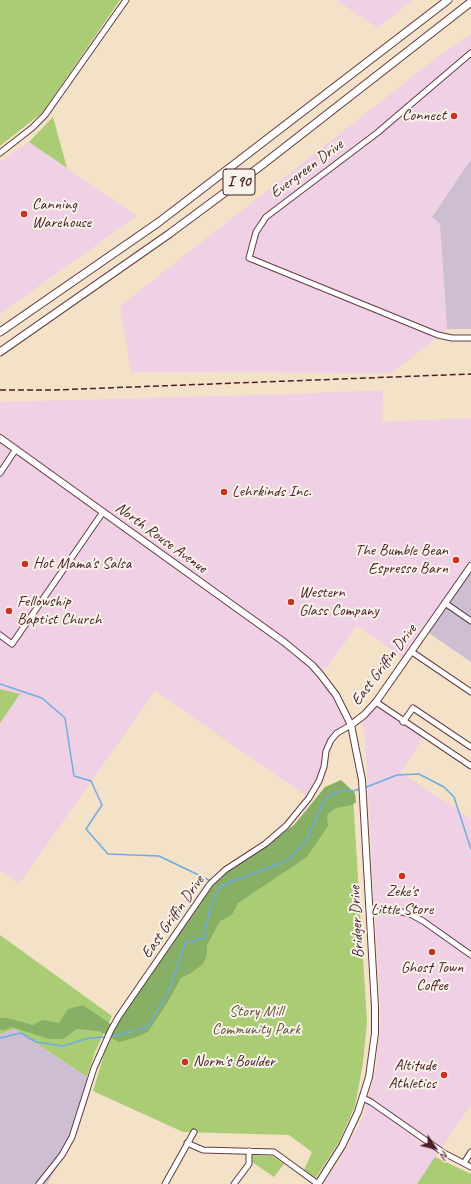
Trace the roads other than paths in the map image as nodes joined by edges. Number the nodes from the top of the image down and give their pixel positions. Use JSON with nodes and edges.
{"nodes":[{"id":1,"x":126,"y":0,"type":"edge"},
{"id":2,"x":443,"y":0,"type":"edge"},
{"id":3,"x":448,"y":0,"type":"edge"},
{"id":4,"x":471,"y":2,"type":"edge"},
{"id":5,"x":471,"y":8,"type":"edge"},
{"id":6,"x":404,"y":35,"type":"junction"},
{"id":7,"x":420,"y":42,"type":"junction"},
{"id":8,"x":471,"y":54,"type":"edge"},
{"id":9,"x":0,"y":153,"type":"edge"},
{"id":10,"x":0,"y":332,"type":"edge"},
{"id":11,"x":471,"y":338,"type":"edge"},
{"id":12,"x":0,"y":352,"type":"edge"},
{"id":13,"x":0,"y":438,"type":"edge"},
{"id":14,"x":16,"y":449,"type":"junction"},
{"id":15,"x":0,"y":473,"type":"edge"},
{"id":16,"x":103,"y":512,"type":"junction"},
{"id":17,"x":471,"y":566,"type":"edge"},
{"id":18,"x":445,"y":603,"type":"junction"},
{"id":19,"x":471,"y":621,"type":"edge"},
{"id":20,"x":0,"y":635,"type":"edge"},
{"id":21,"x":412,"y":652,"type":"junction"},
{"id":22,"x":306,"y":661,"type":"joint"},
{"id":23,"x":471,"y":692,"type":"edge"},
{"id":24,"x":376,"y":702,"type":"junction"},
{"id":25,"x":404,"y":722,"type":"junction"},
{"id":26,"x":351,"y":725,"type":"junction"},
{"id":27,"x":471,"y":747,"type":"edge"},
{"id":28,"x":471,"y":766,"type":"edge"},
{"id":29,"x":370,"y":912,"type":"junction"},
{"id":30,"x":471,"y":955,"type":"edge"},
{"id":31,"x":363,"y":1098,"type":"junction"},
{"id":32,"x":194,"y":1132,"type":"dead end"},
{"id":33,"x":188,"y":1143,"type":"junction"},
{"id":34,"x":249,"y":1151,"type":"junction"},
{"id":35,"x":471,"y":1152,"type":"edge"},
{"id":36,"x":464,"y":1163,"type":"junction"},
{"id":37,"x":471,"y":1167,"type":"edge"},
{"id":38,"x":39,"y":1184,"type":"edge"},
{"id":39,"x":166,"y":1184,"type":"edge"},
{"id":40,"x":234,"y":1184,"type":"edge"},
{"id":41,"x":318,"y":1184,"type":"edge"}],
"edges":[{"from":1,"to":9,"type":"street"},
{"from":2,"to":6,"type":"highway"},
{"from":3,"to":6,"type":"highway","number":"I 90"},
{"from":4,"to":7,"type":"highway","number":"I 90"},
{"from":5,"to":7,"type":"highway"},
{"from":6,"to":10,"type":"highway","number":"I 90"},
{"from":7,"to":12,"type":"highway","number":"I 90"},
{"from":8,"to":11,"type":"street","name":"Evergreen Drive"},
{"from":13,"to":14,"type":"main road","name":"North Rouse Avenue"},
{"from":14,"to":15,"type":"street"},
{"from":14,"to":16,"type":"main road","name":"North Rouse Avenue"},
{"from":16,"to":20,"type":"street"},
{"from":16,"to":22,"type":"main road","name":"North Rouse Avenue"},
{"from":17,"to":18,"type":"main road","name":"East Griffin Drive"},
{"from":18,"to":19,"type":"street"},
{"from":18,"to":21,"type":"main road","name":"East Griffin Drive"},
{"from":21,"to":23,"type":"street"},
{"from":21,"to":24,"type":"main road","name":"East Griffin Drive"},
{"from":22,"to":26,"type":"main road","name":"Bridger Drive"},
{"from":24,"to":25,"type":"street"},
{"from":24,"to":26,"type":"main road","name":"East Griffin Drive"},
{"from":25,"to":27,"type":"street"},
{"from":25,"to":28,"type":"street"},
{"from":26,"to":29,"type":"main road","name":"Bridger Drive"},
{"from":26,"to":38,"type":"street","name":"East Griffin Drive"},
{"from":29,"to":30,"type":"street"},
{"from":29,"to":31,"type":"main road","name":"Bridger Drive"},
{"from":31,"to":36,"type":"street"},
{"from":31,"to":41,"type":"main road","name":"Bridger Drive"},
{"from":32,"to":33,"type":"street"},
{"from":33,"to":34,"type":"street"},
{"from":33,"to":39,"type":"street"},
{"from":34,"to":40,"type":"street"},
{"from":34,"to":41,"type":"street"},
{"from":35,"to":36,"type":"street"},
{"from":36,"to":37,"type":"street"}]}
